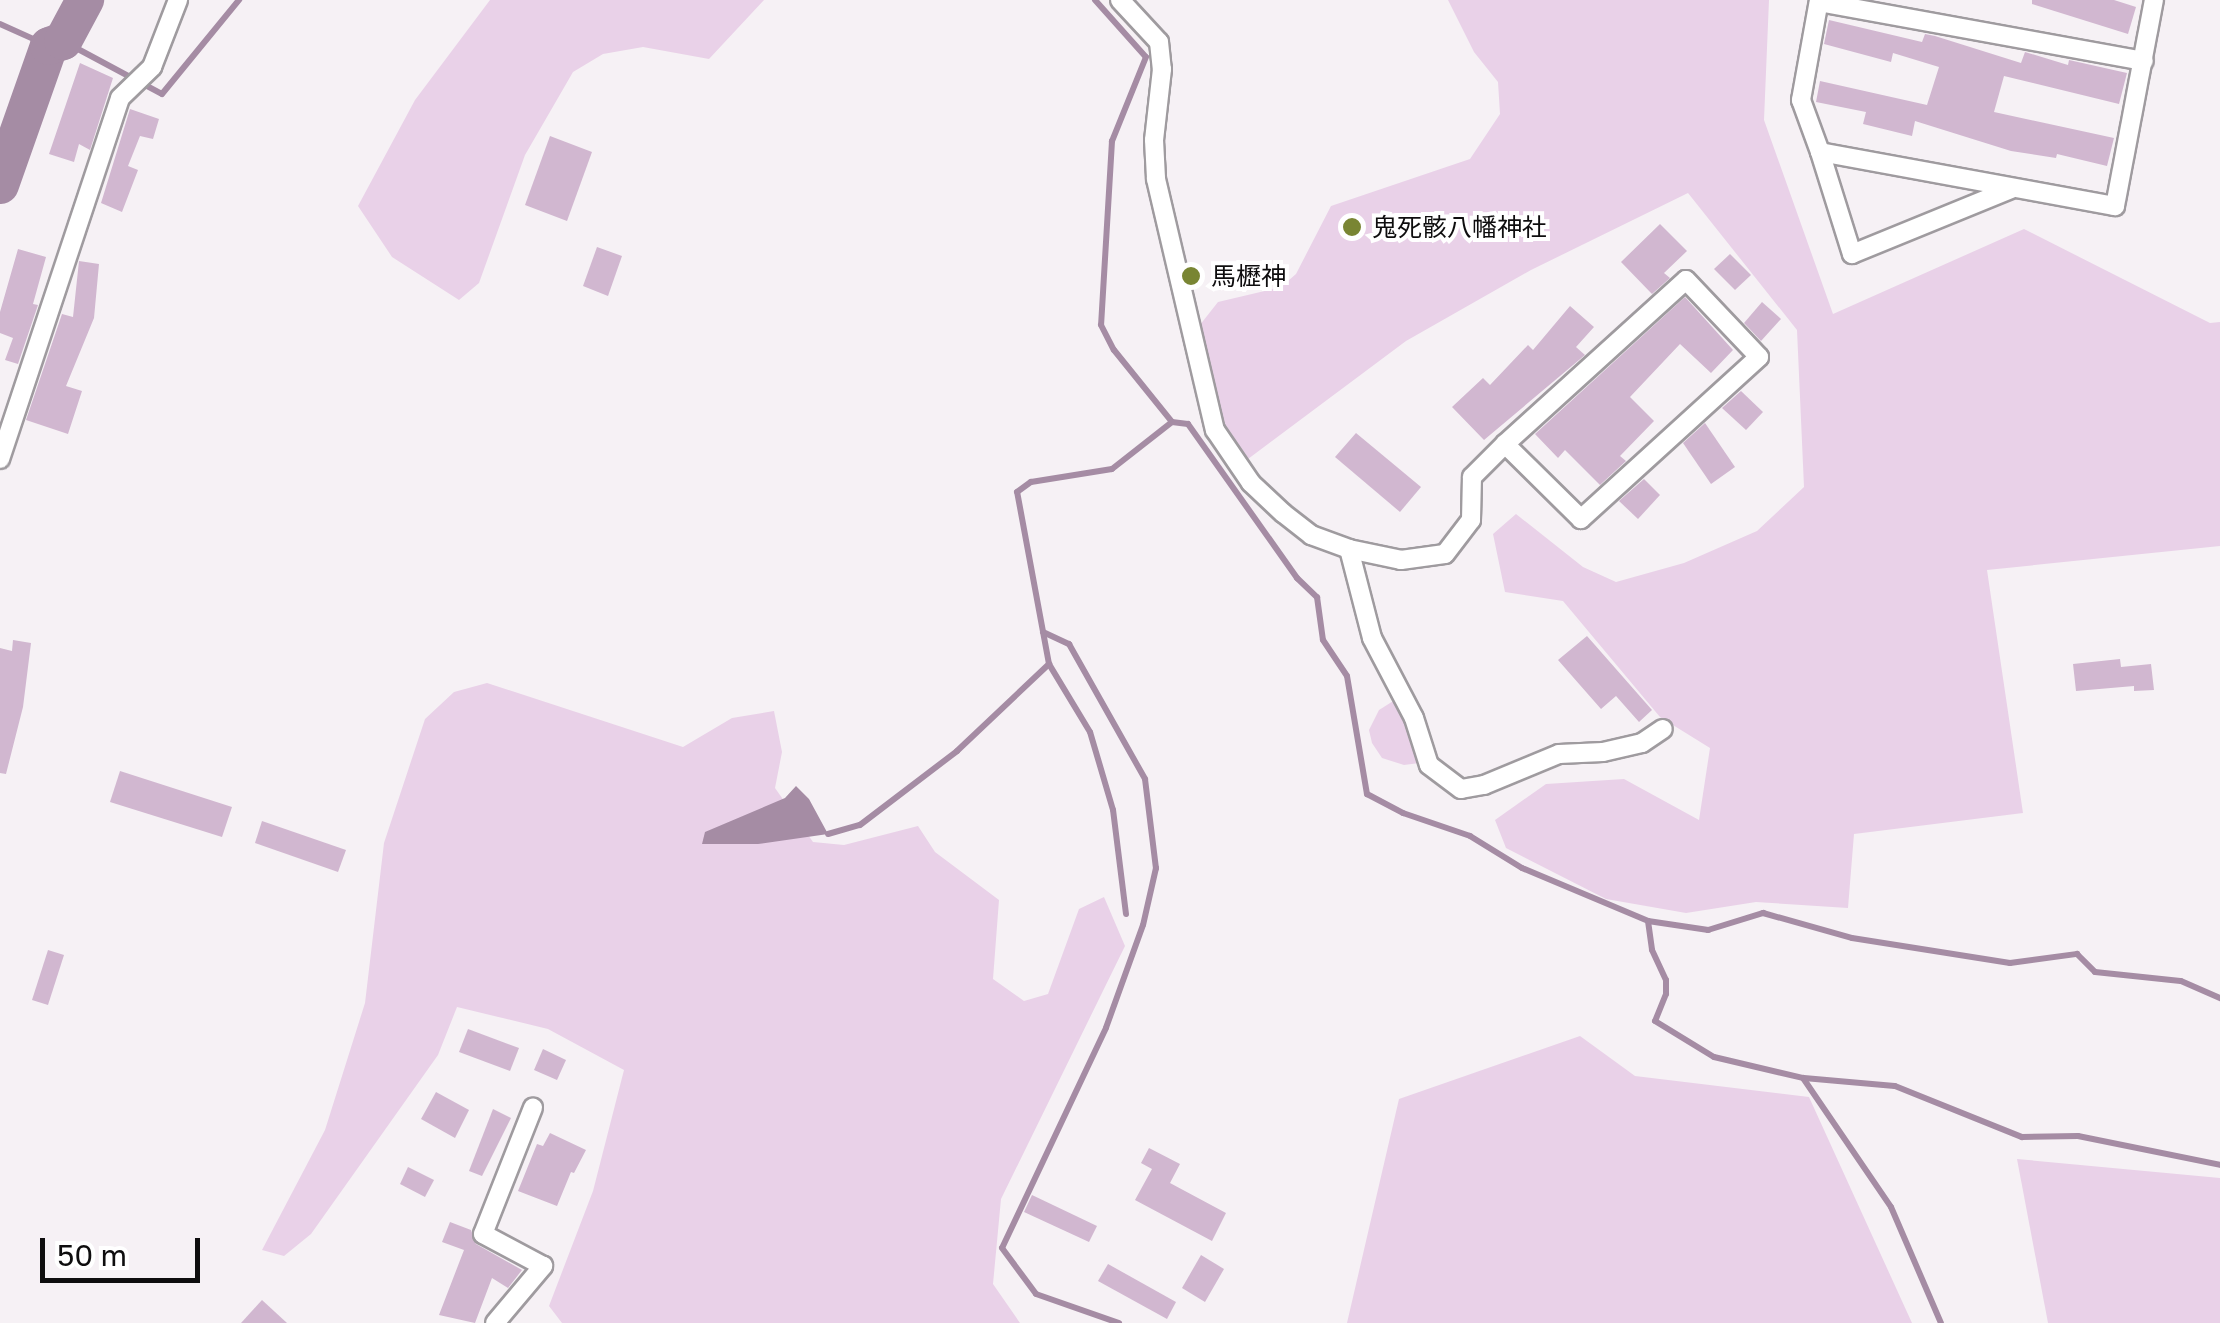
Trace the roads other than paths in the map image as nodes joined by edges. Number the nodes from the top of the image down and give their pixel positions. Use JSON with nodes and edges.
{"nodes":[{"id":1,"x":178,"y":0,"type":"edge"},
{"id":2,"x":1120,"y":0,"type":"edge"},
{"id":3,"x":2154,"y":0,"type":"edge"},
{"id":4,"x":1819,"y":1,"type":"edge"},
{"id":5,"x":2144,"y":61,"type":"junction"},
{"id":6,"x":1820,"y":152,"type":"junction"},
{"id":7,"x":2012,"y":188,"type":"junction"},
{"id":8,"x":1505,"y":444,"type":"junction"},
{"id":9,"x":0,"y":459,"type":"edge"},
{"id":10,"x":1348,"y":549,"type":"junction"},
{"id":11,"x":1663,"y":729,"type":"dead end"},
{"id":12,"x":532,"y":1108,"type":"dead end"},
{"id":13,"x":495,"y":1323,"type":"edge"}],
"edges":[{"from":1,"to":9,"type":"street"},
{"from":2,"to":10,"type":"street"},
{"from":3,"to":5,"type":"street"},
{"from":4,"to":5,"type":"street"},
{"from":4,"to":6,"type":"street"},
{"from":5,"to":7,"type":"street"},
{"from":6,"to":7,"type":"street"},
{"from":6,"to":7,"type":"street"},
{"from":8,"to":8,"type":"street"},
{"from":8,"to":10,"type":"street"},
{"from":10,"to":11,"type":"street"},
{"from":12,"to":13,"type":"street"}]}
